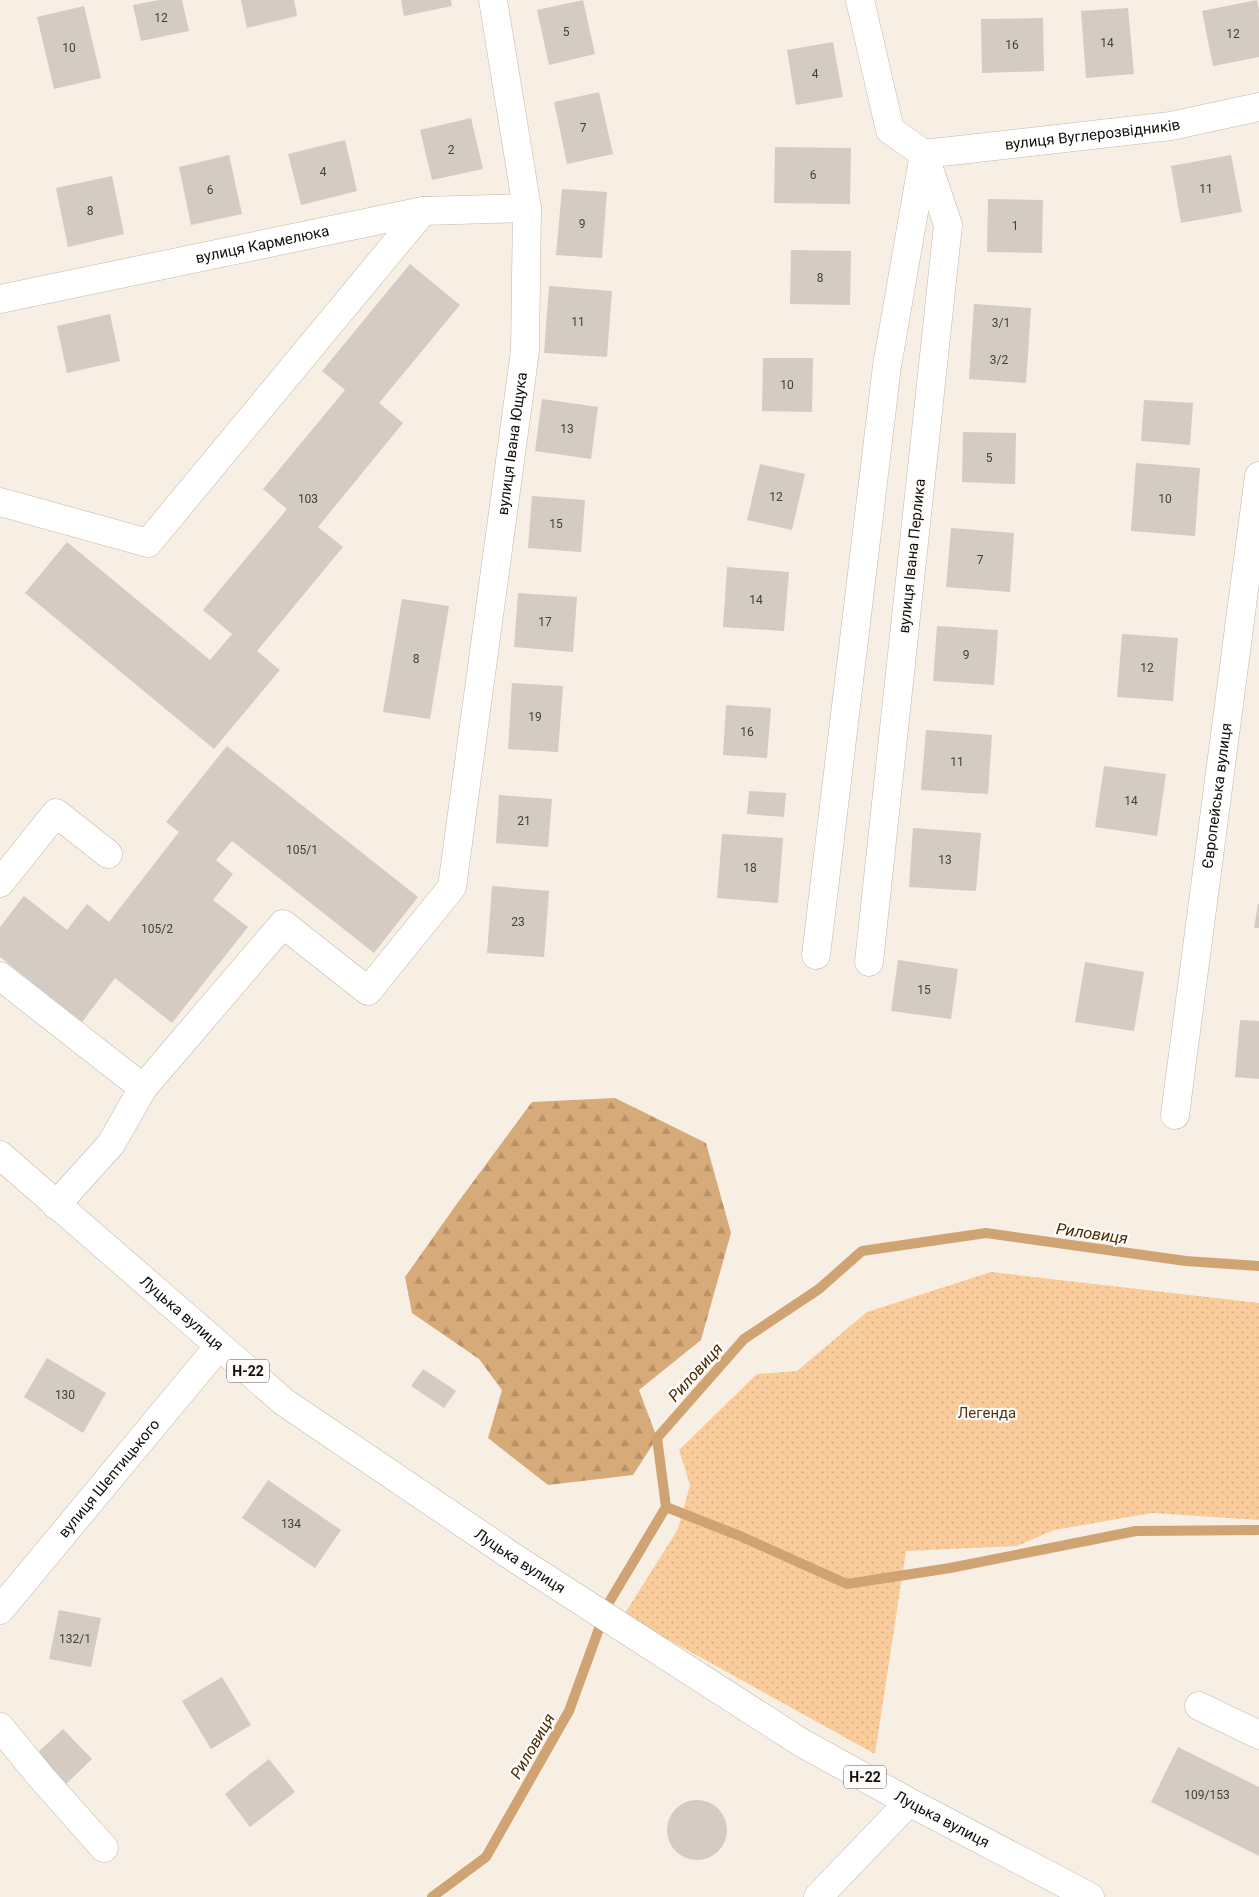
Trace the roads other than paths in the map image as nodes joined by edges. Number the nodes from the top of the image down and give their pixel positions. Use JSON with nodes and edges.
{"nodes":[{"id":1,"x":493,"y":0,"type":"edge"},
{"id":2,"x":860,"y":0,"type":"edge"},
{"id":3,"x":1259,"y":107,"type":"edge"},
{"id":4,"x":924,"y":154,"type":"junction"},
{"id":5,"x":527,"y":208,"type":"junction"},
{"id":6,"x":423,"y":211,"type":"junction"},
{"id":7,"x":0,"y":299,"type":"edge"},
{"id":8,"x":1259,"y":476,"type":"edge"},
{"id":9,"x":0,"y":502,"type":"edge"},
{"id":10,"x":108,"y":854,"type":"dead end"},
{"id":11,"x":0,"y":883,"type":"edge"},
{"id":12,"x":816,"y":955,"type":"dead end"},
{"id":13,"x":869,"y":962,"type":"dead end"},
{"id":14,"x":0,"y":976,"type":"edge"},
{"id":15,"x":143,"y":1088,"type":"junction"},
{"id":16,"x":1175,"y":1115,"type":"dead end"},
{"id":17,"x":0,"y":1155,"type":"edge"},
{"id":18,"x":56,"y":1205,"type":"junction"},
{"id":19,"x":218,"y":1346,"type":"junction"},
{"id":20,"x":0,"y":1610,"type":"edge"},
{"id":21,"x":1199,"y":1706,"type":"dead end"},
{"id":22,"x":0,"y":1727,"type":"edge"},
{"id":23,"x":1259,"y":1735,"type":"edge"},
{"id":24,"x":909,"y":1802,"type":"junction"},
{"id":25,"x":104,"y":1848,"type":"dead end"},
{"id":26,"x":818,"y":1897,"type":"edge"},
{"id":27,"x":1090,"y":1897,"type":"edge"}],
"edges":[{"from":1,"to":5,"type":"street","name":"вулиця Івана Ющука"},
{"from":2,"to":4,"type":"street"},
{"from":3,"to":4,"type":"street","name":"вулиця Вуглерозвідників"},
{"from":4,"to":12,"type":"street"},
{"from":4,"to":13,"type":"street","name":"вулиця Івана Перлика"},
{"from":5,"to":6,"type":"street","name":"вулиця Кармелюка"},
{"from":5,"to":15,"type":"street","name":"вулиця Івана Ющука"},
{"from":6,"to":7,"type":"street","name":"вулиця Кармелюка"},
{"from":6,"to":9,"type":"street"},
{"from":8,"to":16,"type":"street","name":"Європейська вулиця"},
{"from":10,"to":11,"type":"street"},
{"from":14,"to":15,"type":"street"},
{"from":15,"to":18,"type":"street"},
{"from":17,"to":18,"type":"street","name":"Луцька вулиця","number":"Н-22"},
{"from":18,"to":19,"type":"street","name":"Луцька вулиця","number":"Н-22"},
{"from":19,"to":20,"type":"street","name":"вулиця Шептицького"},
{"from":19,"to":24,"type":"street","name":"Луцька вулиця","number":"Н-22"},
{"from":21,"to":23,"type":"street"},
{"from":22,"to":25,"type":"street"},
{"from":24,"to":26,"type":"street"},
{"from":24,"to":27,"type":"street","name":"Луцька вулиця","number":"Н-22"}]}
